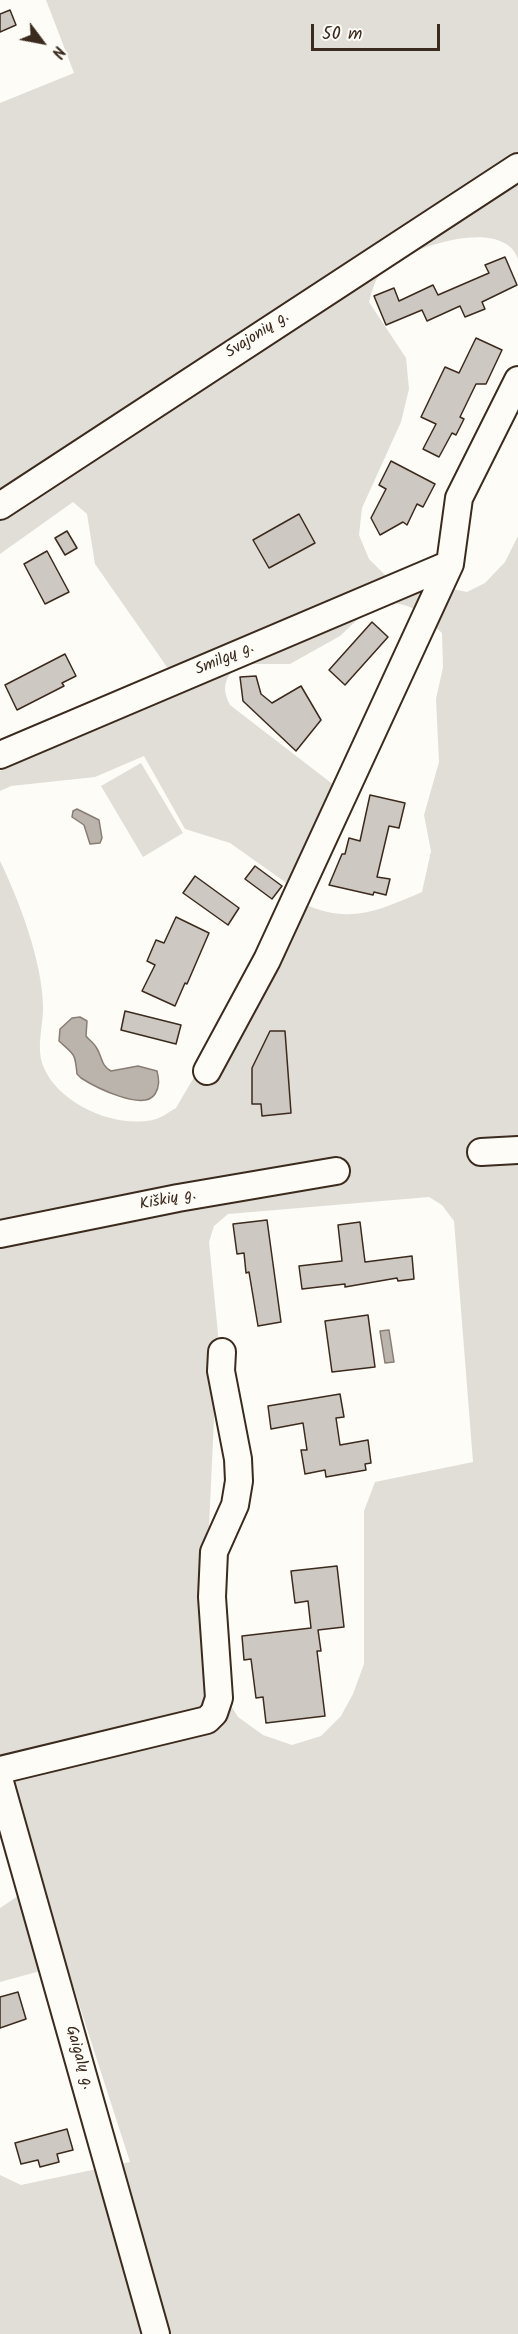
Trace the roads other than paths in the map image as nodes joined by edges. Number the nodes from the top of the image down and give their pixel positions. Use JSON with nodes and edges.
{"nodes":[{"id":1,"x":517,"y":170,"type":"edge"},
{"id":2,"x":518,"y":380,"type":"edge"},
{"id":3,"x":0,"y":506,"type":"edge"},
{"id":4,"x":450,"y":564,"type":"junction"},
{"id":5,"x":0,"y":755,"type":"edge"},
{"id":6,"x":207,"y":1071,"type":"dead end"},
{"id":7,"x":518,"y":1150,"type":"edge"},
{"id":8,"x":481,"y":1152,"type":"dead end"},
{"id":9,"x":336,"y":1171,"type":"dead end"},
{"id":10,"x":0,"y":1234,"type":"edge"},
{"id":11,"x":222,"y":1352,"type":"dead end"},
{"id":12,"x":0,"y":1770,"type":"edge"},
{"id":13,"x":0,"y":1782,"type":"edge"},
{"id":14,"x":156,"y":2334,"type":"edge"}],
"edges":[{"from":1,"to":3,"type":"street","name":"Svajonių g."},
{"from":2,"to":4,"type":"street"},
{"from":4,"to":5,"type":"street","name":"Smilgų g."},
{"from":4,"to":6,"type":"street"},
{"from":7,"to":8,"type":"street"},
{"from":9,"to":10,"type":"street","name":"Kiškių g."},
{"from":11,"to":12,"type":"street"},
{"from":13,"to":14,"type":"street","name":"Gaigalų g."}]}
